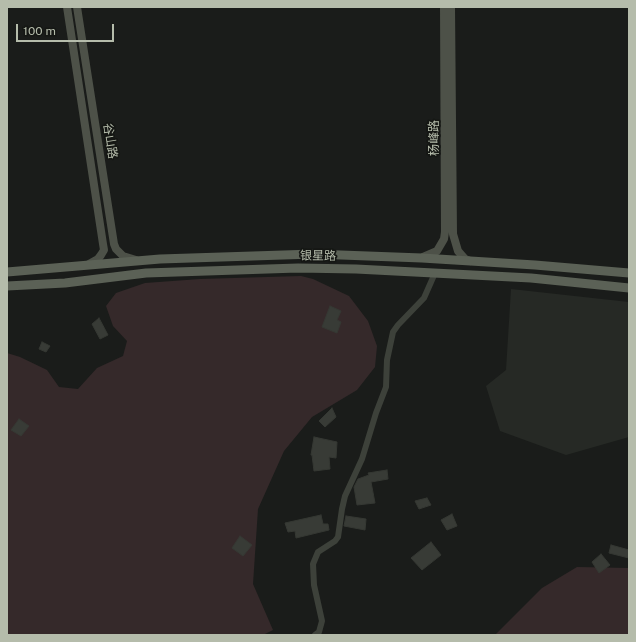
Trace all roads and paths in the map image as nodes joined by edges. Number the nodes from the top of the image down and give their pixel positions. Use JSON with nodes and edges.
{"nodes":[{"id":1,"x":67,"y":7,"type":"edge"},
{"id":2,"x":77,"y":7,"type":"edge"},
{"id":3,"x":444,"y":7,"type":"edge"},
{"id":4,"x":451,"y":7,"type":"edge"},
{"id":5,"x":422,"y":258,"type":"junction"},
{"id":6,"x":142,"y":260,"type":"junction"},
{"id":7,"x":471,"y":262,"type":"junction"},
{"id":8,"x":83,"y":266,"type":"junction"},
{"id":9,"x":7,"y":272,"type":"edge"},
{"id":10,"x":435,"y":273,"type":"junction"},
{"id":11,"x":629,"y":273,"type":"edge"},
{"id":12,"x":7,"y":286,"type":"edge"},
{"id":13,"x":629,"y":288,"type":"edge"},
{"id":14,"x":315,"y":635,"type":"edge"}],
"edges":[{"from":1,"to":8,"type":"main road","name":"谷山路"},
{"from":2,"to":6,"type":"main road","name":"谷山路"},
{"from":3,"to":5,"type":"main road","name":"杨峰路"},
{"from":4,"to":7,"type":"main road","name":"杨峰路"},
{"from":5,"to":6,"type":"main road","name":"银星路"},
{"from":5,"to":7,"type":"main road","name":"银星路"},
{"from":6,"to":8,"type":"main road","name":"银星路"},
{"from":7,"to":11,"type":"main road","name":"银星路"},
{"from":8,"to":9,"type":"main road","name":"银星路"},
{"from":10,"to":12,"type":"main road","name":"银星路"},
{"from":10,"to":13,"type":"main road","name":"银星路"},
{"from":10,"to":14,"type":"street"}]}
